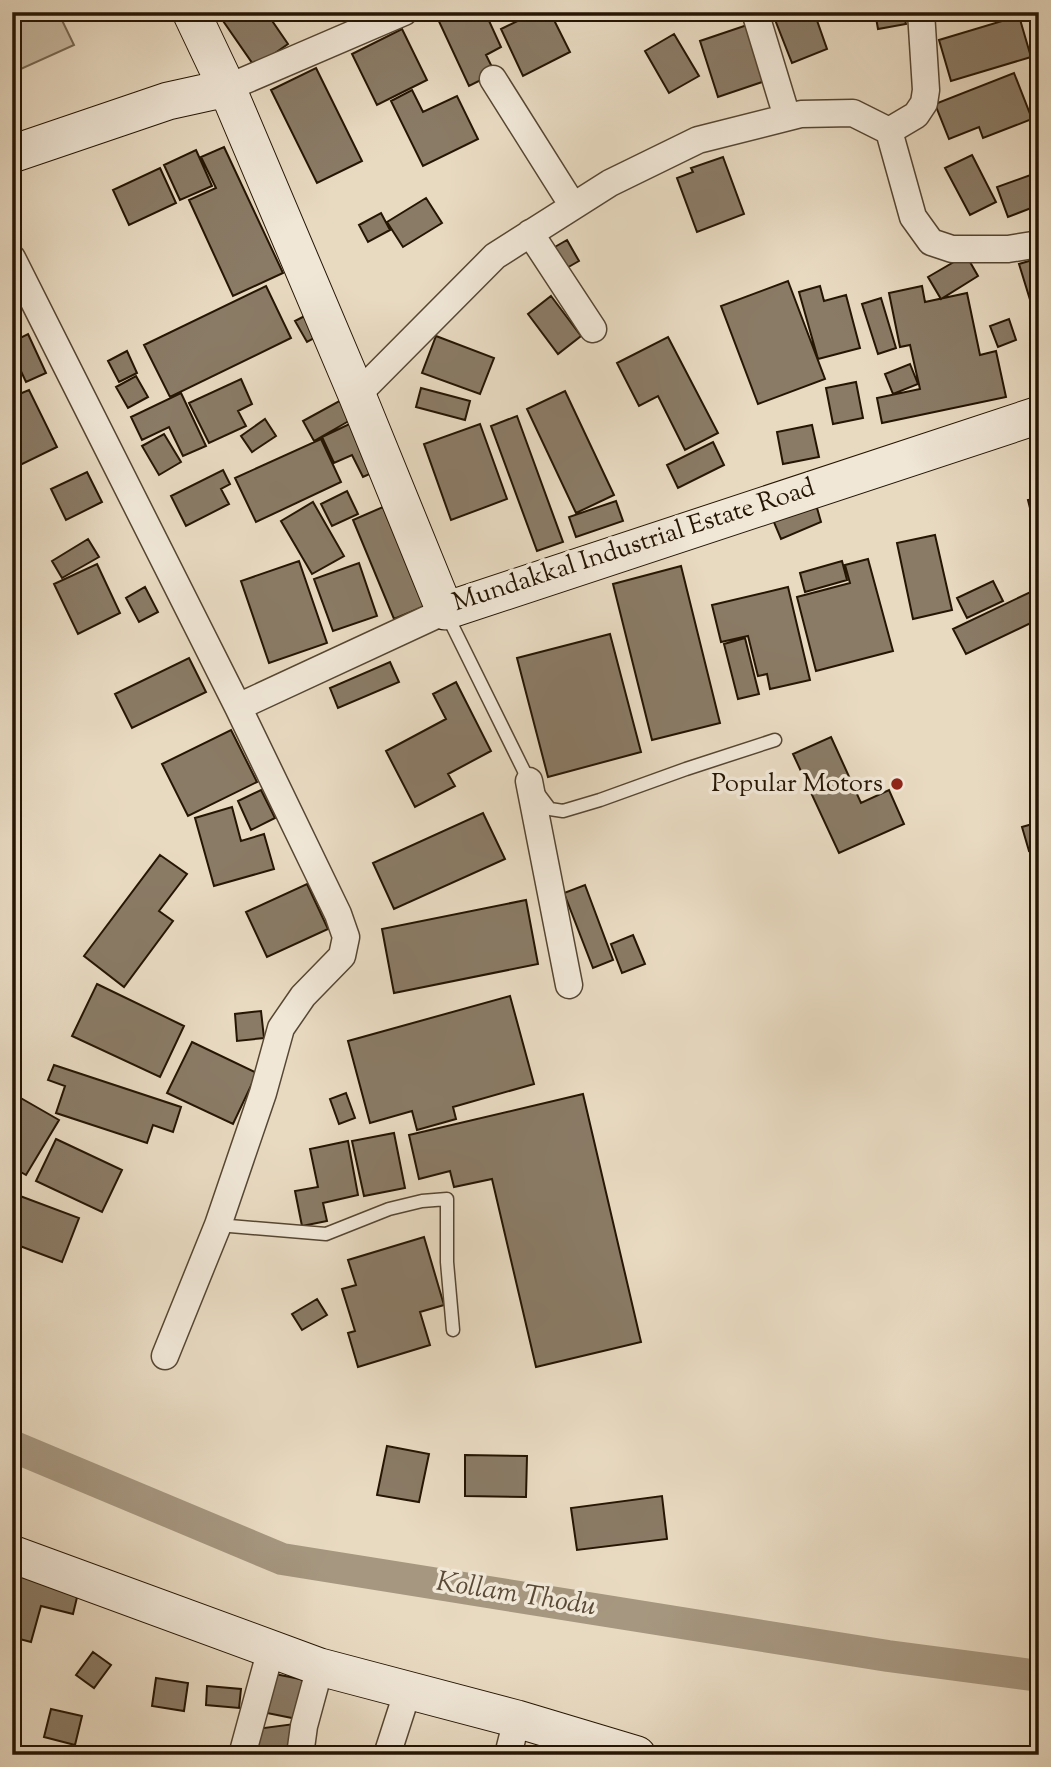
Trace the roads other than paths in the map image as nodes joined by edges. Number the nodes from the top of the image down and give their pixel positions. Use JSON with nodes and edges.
{"nodes":[{"id":1,"x":191,"y":12,"type":"edge"},
{"id":2,"x":404,"y":12,"type":"edge"},
{"id":3,"x":755,"y":12,"type":"edge"},
{"id":4,"x":921,"y":12,"type":"edge"},
{"id":5,"x":493,"y":79,"type":"dead end"},
{"id":6,"x":227,"y":88,"type":"junction"},
{"id":7,"x":787,"y":117,"type":"junction"},
{"id":8,"x":889,"y":131,"type":"junction"},
{"id":9,"x":12,"y":154,"type":"edge"},
{"id":10,"x":573,"y":205,"type":"junction"},
{"id":11,"x":530,"y":233,"type":"junction"},
{"id":12,"x":1039,"y":244,"type":"edge"},
{"id":13,"x":12,"y":258,"type":"edge"},
{"id":14,"x":593,"y":330,"type":"dead end"},
{"id":15,"x":358,"y":395,"type":"junction"},
{"id":16,"x":1039,"y":415,"type":"edge"},
{"id":17,"x":445,"y":611,"type":"junction"},
{"id":18,"x":238,"y":707,"type":"junction"},
{"id":19,"x":775,"y":740,"type":"dead end"},
{"id":20,"x":529,"y":781,"type":"junction"},
{"id":21,"x":569,"y":985,"type":"dead end"},
{"id":22,"x":218,"y":1225,"type":"junction"},
{"id":23,"x":453,"y":1330,"type":"dead end"},
{"id":24,"x":165,"y":1356,"type":"dead end"},
{"id":25,"x":12,"y":1554,"type":"edge"},
{"id":26,"x":271,"y":1648,"type":"junction"},
{"id":27,"x":320,"y":1667,"type":"junction"},
{"id":28,"x":408,"y":1690,"type":"junction"},
{"id":29,"x":517,"y":1719,"type":"junction"},
{"id":30,"x":244,"y":1748,"type":"dead end"},
{"id":31,"x":300,"y":1755,"type":"edge"},
{"id":32,"x":387,"y":1755,"type":"edge"},
{"id":33,"x":508,"y":1755,"type":"edge"},
{"id":34,"x":637,"y":1755,"type":"edge"}],
"edges":[{"from":1,"to":6,"type":"street","name":"Mundakkal Industrial Estate Road"},
{"from":2,"to":6,"type":"street"},
{"from":3,"to":7,"type":"street"},
{"from":4,"to":8,"type":"street"},
{"from":5,"to":10,"type":"street"},
{"from":6,"to":9,"type":"street"},
{"from":6,"to":15,"type":"street","name":"Mundakkal Industrial Estate Road"},
{"from":7,"to":8,"type":"street"},
{"from":7,"to":10,"type":"street"},
{"from":8,"to":12,"type":"street"},
{"from":10,"to":11,"type":"street"},
{"from":11,"to":14,"type":"street"},
{"from":11,"to":15,"type":"street"},
{"from":13,"to":18,"type":"street"},
{"from":15,"to":17,"type":"street","name":"Mundakkal Industrial Estate Road"},
{"from":16,"to":17,"type":"street","name":"Mundakkal Industrial Estate Road"},
{"from":17,"to":18,"type":"street"},
{"from":17,"to":20,"type":"lane"},
{"from":18,"to":22,"type":"street"},
{"from":19,"to":20,"type":"lane"},
{"from":20,"to":21,"type":"street"},
{"from":22,"to":23,"type":"lane"},
{"from":22,"to":24,"type":"street"},
{"from":25,"to":26,"type":"street"},
{"from":26,"to":27,"type":"street"},
{"from":26,"to":30,"type":"street"},
{"from":27,"to":28,"type":"street"},
{"from":27,"to":31,"type":"street"},
{"from":28,"to":29,"type":"street"},
{"from":28,"to":32,"type":"street"},
{"from":29,"to":33,"type":"street"},
{"from":29,"to":34,"type":"street"}]}
